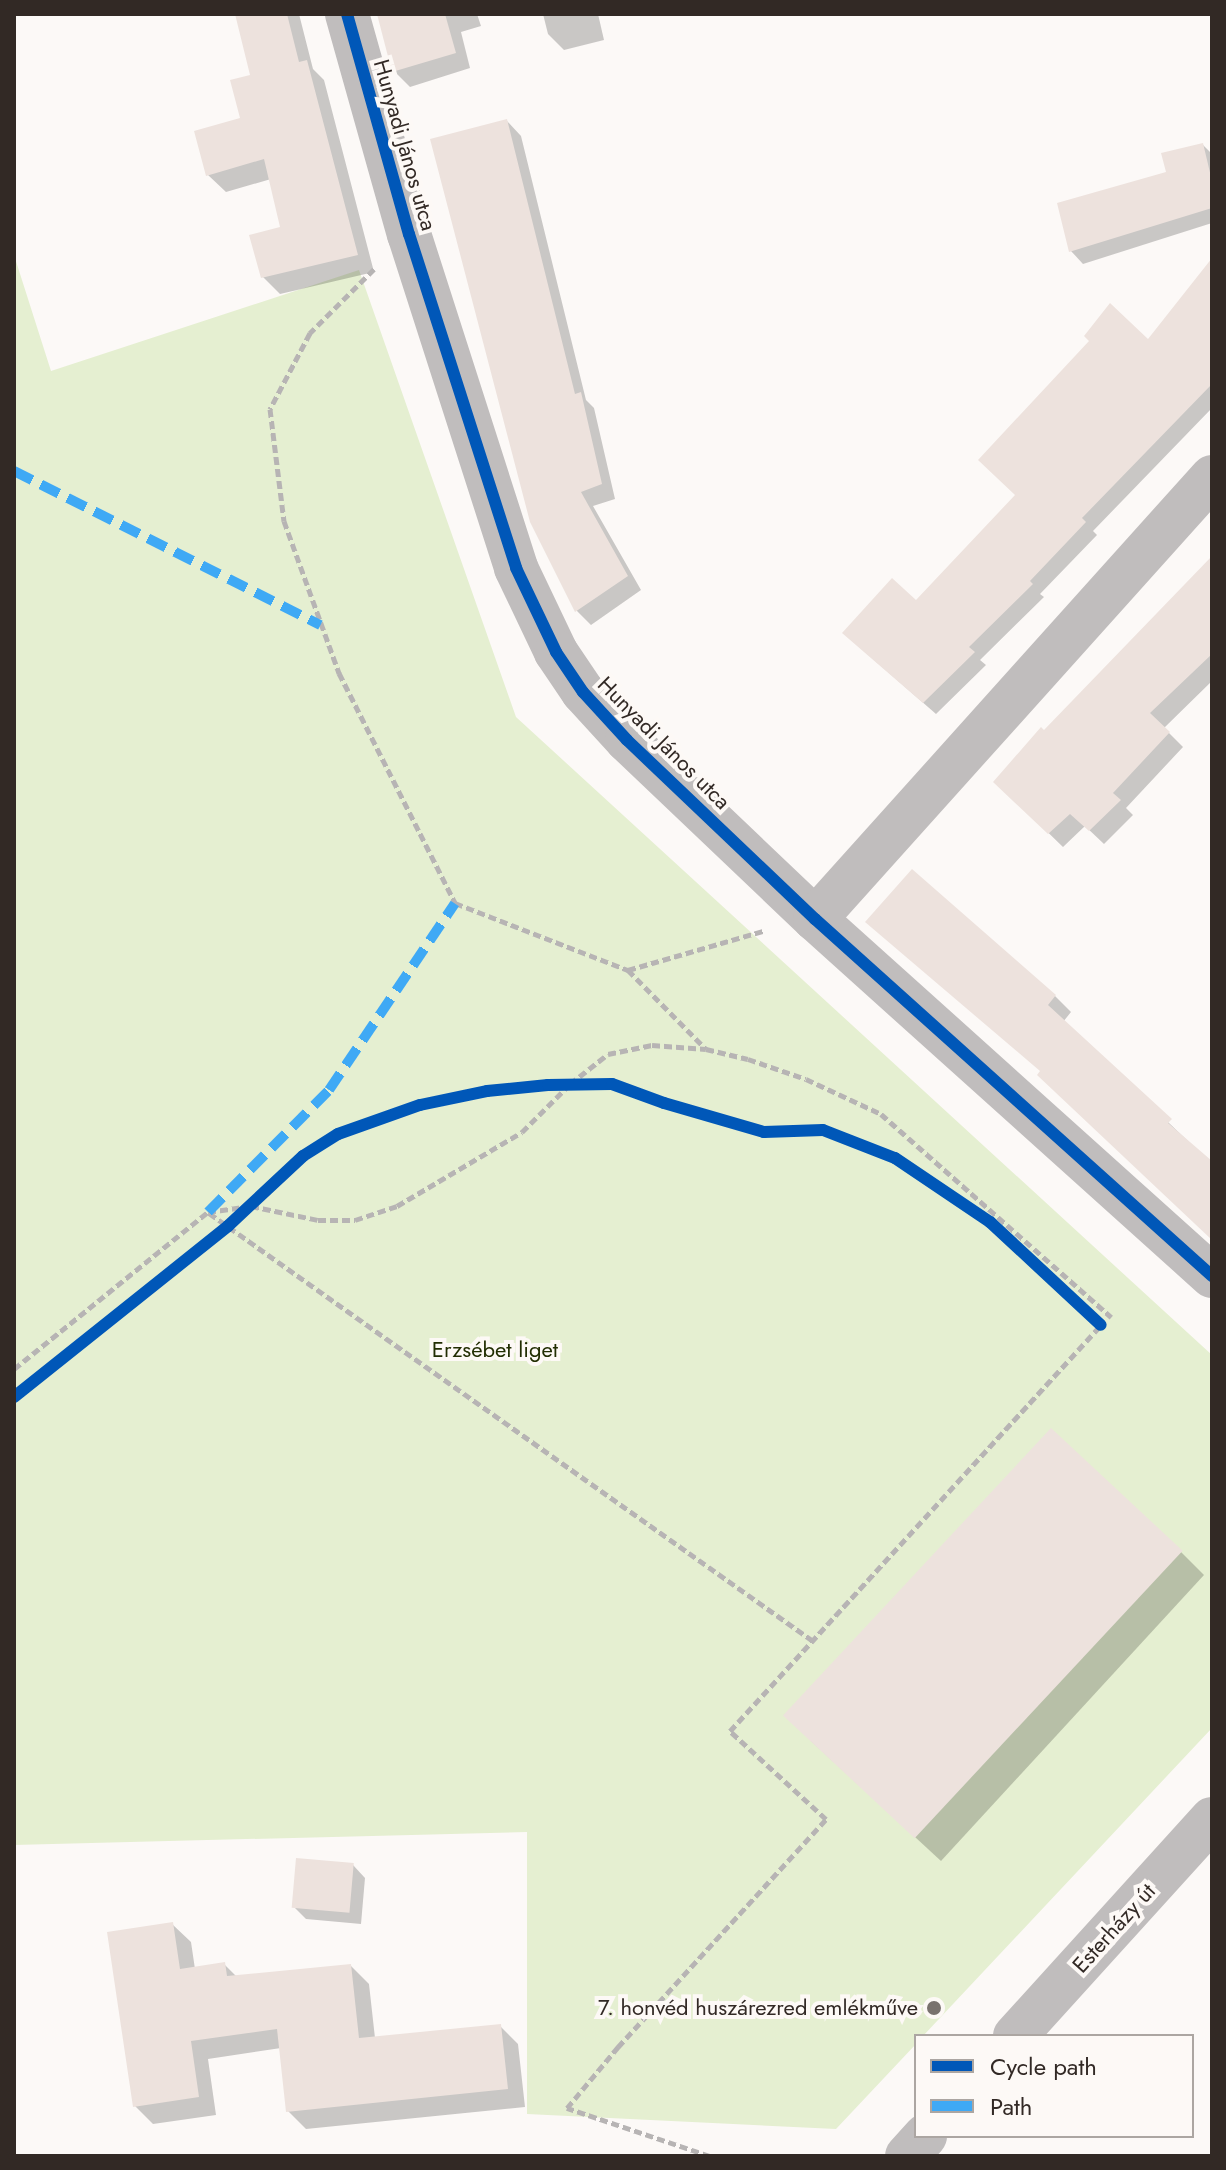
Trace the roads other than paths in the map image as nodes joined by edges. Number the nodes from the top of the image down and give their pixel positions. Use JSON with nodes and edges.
{"nodes":[{"id":1,"x":347,"y":14,"type":"edge"},
{"id":2,"x":1212,"y":477,"type":"edge"},
{"id":3,"x":815,"y":919,"type":"junction"},
{"id":4,"x":1212,"y":1276,"type":"edge"},
{"id":5,"x":1212,"y":1819,"type":"edge"},
{"id":6,"x":1017,"y":2034,"type":"edge"},
{"id":7,"x":923,"y":2138,"type":"edge"},
{"id":8,"x":907,"y":2156,"type":"edge"}],
"edges":[{"from":1,"to":3,"type":"street","name":"Hunyadi János utca"},
{"from":2,"to":3,"type":"street"},
{"from":3,"to":4,"type":"street","name":"Hunyadi János utca"},
{"from":5,"to":6,"type":"street","name":"Esterházy út"},
{"from":7,"to":8,"type":"street"}]}
